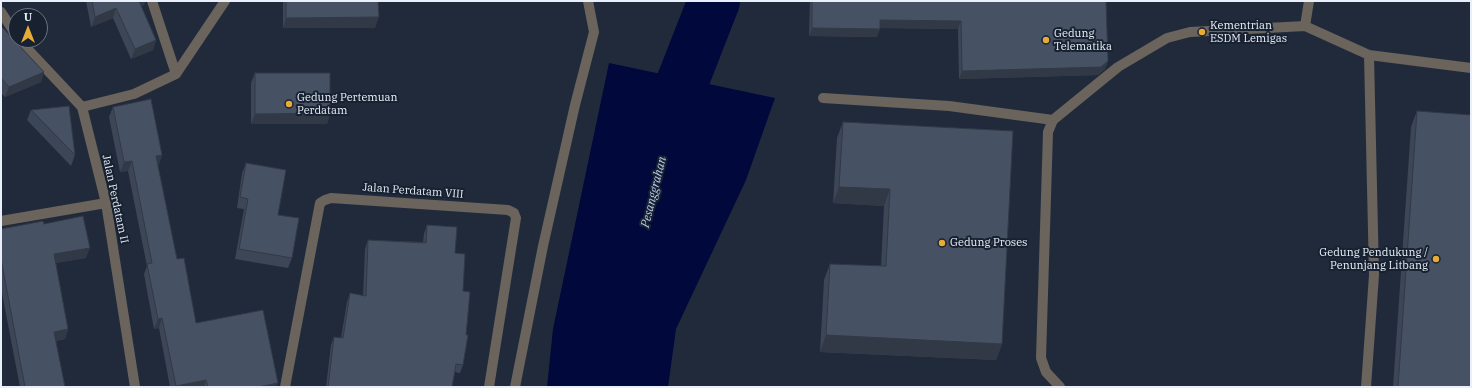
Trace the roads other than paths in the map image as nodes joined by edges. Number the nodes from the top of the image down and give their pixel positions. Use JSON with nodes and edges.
{"nodes":[{"id":1,"x":152,"y":1,"type":"edge"},
{"id":2,"x":225,"y":1,"type":"edge"},
{"id":3,"x":588,"y":1,"type":"edge"},
{"id":4,"x":1310,"y":1,"type":"edge"},
{"id":5,"x":1,"y":12,"type":"edge"},
{"id":6,"x":8,"y":23,"type":"edge"},
{"id":7,"x":1305,"y":26,"type":"junction"},
{"id":8,"x":27,"y":48,"type":"edge"},
{"id":9,"x":1369,"y":55,"type":"junction"},
{"id":10,"x":1471,"y":68,"type":"edge"},
{"id":11,"x":176,"y":74,"type":"junction"},
{"id":12,"x":823,"y":98,"type":"dead end"},
{"id":13,"x":82,"y":107,"type":"junction"},
{"id":14,"x":1053,"y":120,"type":"junction"},
{"id":15,"x":106,"y":202,"type":"junction"},
{"id":16,"x":1,"y":221,"type":"edge"},
{"id":17,"x":135,"y":387,"type":"edge"},
{"id":18,"x":285,"y":387,"type":"edge"},
{"id":19,"x":489,"y":387,"type":"edge"},
{"id":20,"x":515,"y":387,"type":"edge"},
{"id":21,"x":1060,"y":387,"type":"edge"},
{"id":22,"x":1366,"y":387,"type":"edge"}],
"edges":[{"from":1,"to":11,"type":"street"},
{"from":2,"to":11,"type":"street"},
{"from":3,"to":20,"type":"street"},
{"from":4,"to":7,"type":"street"},
{"from":5,"to":6,"type":"street"},
{"from":7,"to":9,"type":"street"},
{"from":7,"to":14,"type":"street"},
{"from":8,"to":13,"type":"street","name":"Jalan Perdatam II"},
{"from":9,"to":10,"type":"street"},
{"from":9,"to":22,"type":"street"},
{"from":11,"to":13,"type":"street"},
{"from":12,"to":14,"type":"street"},
{"from":13,"to":15,"type":"street","name":"Jalan Perdatam II"},
{"from":14,"to":21,"type":"street"},
{"from":15,"to":16,"type":"street"},
{"from":15,"to":17,"type":"street","name":"Jalan Perdatam II"},
{"from":18,"to":19,"type":"street","name":"Jalan Perdatam VIII"}]}
